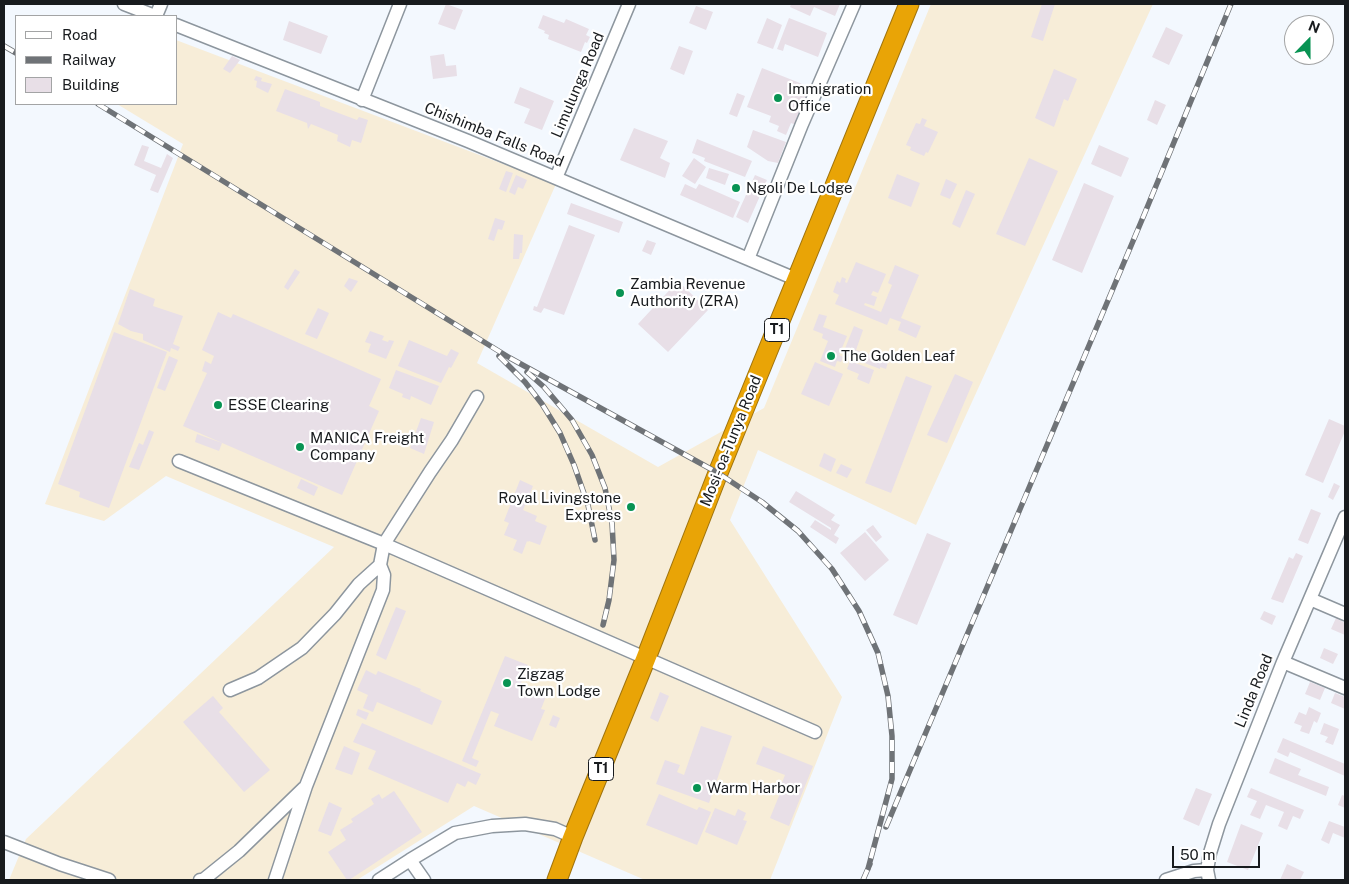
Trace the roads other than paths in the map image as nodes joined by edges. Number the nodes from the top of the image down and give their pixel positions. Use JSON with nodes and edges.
{"nodes":[{"id":1,"x":124,"y":4,"type":"edge"},
{"id":2,"x":400,"y":4,"type":"edge"},
{"id":3,"x":629,"y":4,"type":"edge"},
{"id":4,"x":854,"y":4,"type":"edge"},
{"id":5,"x":909,"y":4,"type":"edge"},
{"id":6,"x":153,"y":15,"type":"edge"},
{"id":7,"x":178,"y":26,"type":"edge"},
{"id":8,"x":362,"y":100,"type":"junction"},
{"id":9,"x":556,"y":178,"type":"junction"},
{"id":10,"x":748,"y":260,"type":"junction"},
{"id":11,"x":798,"y":280,"type":"junction"},
{"id":12,"x":477,"y":397,"type":"dead end"},
{"id":13,"x":179,"y":460,"type":"dead end"},
{"id":14,"x":1345,"y":517,"type":"edge"},
{"id":15,"x":1341,"y":538,"type":"edge"},
{"id":16,"x":384,"y":544,"type":"junction"},
{"id":17,"x":380,"y":565,"type":"junction"},
{"id":18,"x":1310,"y":599,"type":"junction"},
{"id":19,"x":1345,"y":614,"type":"edge"},
{"id":20,"x":646,"y":658,"type":"junction"},
{"id":21,"x":1283,"y":662,"type":"junction"},
{"id":22,"x":1345,"y":688,"type":"edge"},
{"id":23,"x":230,"y":690,"type":"dead end"},
{"id":24,"x":815,"y":732,"type":"dead end"},
{"id":25,"x":306,"y":786,"type":"junction"},
{"id":26,"x":573,"y":837,"type":"junction"},
{"id":27,"x":4,"y":842,"type":"edge"},
{"id":28,"x":410,"y":860,"type":"junction"},
{"id":29,"x":1208,"y":875,"type":"edge"},
{"id":30,"x":109,"y":880,"type":"edge"},
{"id":31,"x":200,"y":880,"type":"edge"},
{"id":32,"x":275,"y":880,"type":"edge"},
{"id":33,"x":379,"y":880,"type":"edge"},
{"id":34,"x":424,"y":880,"type":"edge"},
{"id":35,"x":557,"y":880,"type":"edge"},
{"id":36,"x":1166,"y":880,"type":"edge"}],
"edges":[{"from":1,"to":6,"type":"street"},
{"from":2,"to":8,"type":"street"},
{"from":3,"to":9,"type":"street","name":"Limulunga Road"},
{"from":4,"to":10,"type":"street"},
{"from":5,"to":11,"type":"highway","name":"Mosi-oa-Tunya Road","number":"T1"},
{"from":7,"to":8,"type":"street","name":"Chishimba Falls Road"},
{"from":8,"to":9,"type":"street","name":"Chishimba Falls Road"},
{"from":9,"to":10,"type":"street","name":"Chishimba Falls Road"},
{"from":10,"to":11,"type":"street","name":"Chishimba Falls Road"},
{"from":11,"to":20,"type":"highway","name":"Mosi-oa-Tunya Road","number":"T1"},
{"from":12,"to":16,"type":"street"},
{"from":13,"to":16,"type":"street"},
{"from":14,"to":15,"type":"street","name":"Linda Road"},
{"from":15,"to":18,"type":"street","name":"Linda Road"},
{"from":16,"to":17,"type":"street"},
{"from":16,"to":20,"type":"street"},
{"from":17,"to":23,"type":"street"},
{"from":17,"to":25,"type":"street"},
{"from":18,"to":19,"type":"street"},
{"from":18,"to":21,"type":"street","name":"Linda Road"},
{"from":20,"to":24,"type":"street"},
{"from":20,"to":26,"type":"highway","name":"Mosi-oa-Tunya Road","number":"T1"},
{"from":21,"to":22,"type":"street"},
{"from":21,"to":29,"type":"street","name":"Linda Road"},
{"from":25,"to":31,"type":"street"},
{"from":25,"to":32,"type":"street"},
{"from":26,"to":28,"type":"street"},
{"from":26,"to":35,"type":"highway","name":"Mosi-oa-Tunya Road","number":"T1"},
{"from":27,"to":30,"type":"street"},
{"from":28,"to":33,"type":"street"},
{"from":28,"to":34,"type":"street"},
{"from":29,"to":36,"type":"street"}]}
